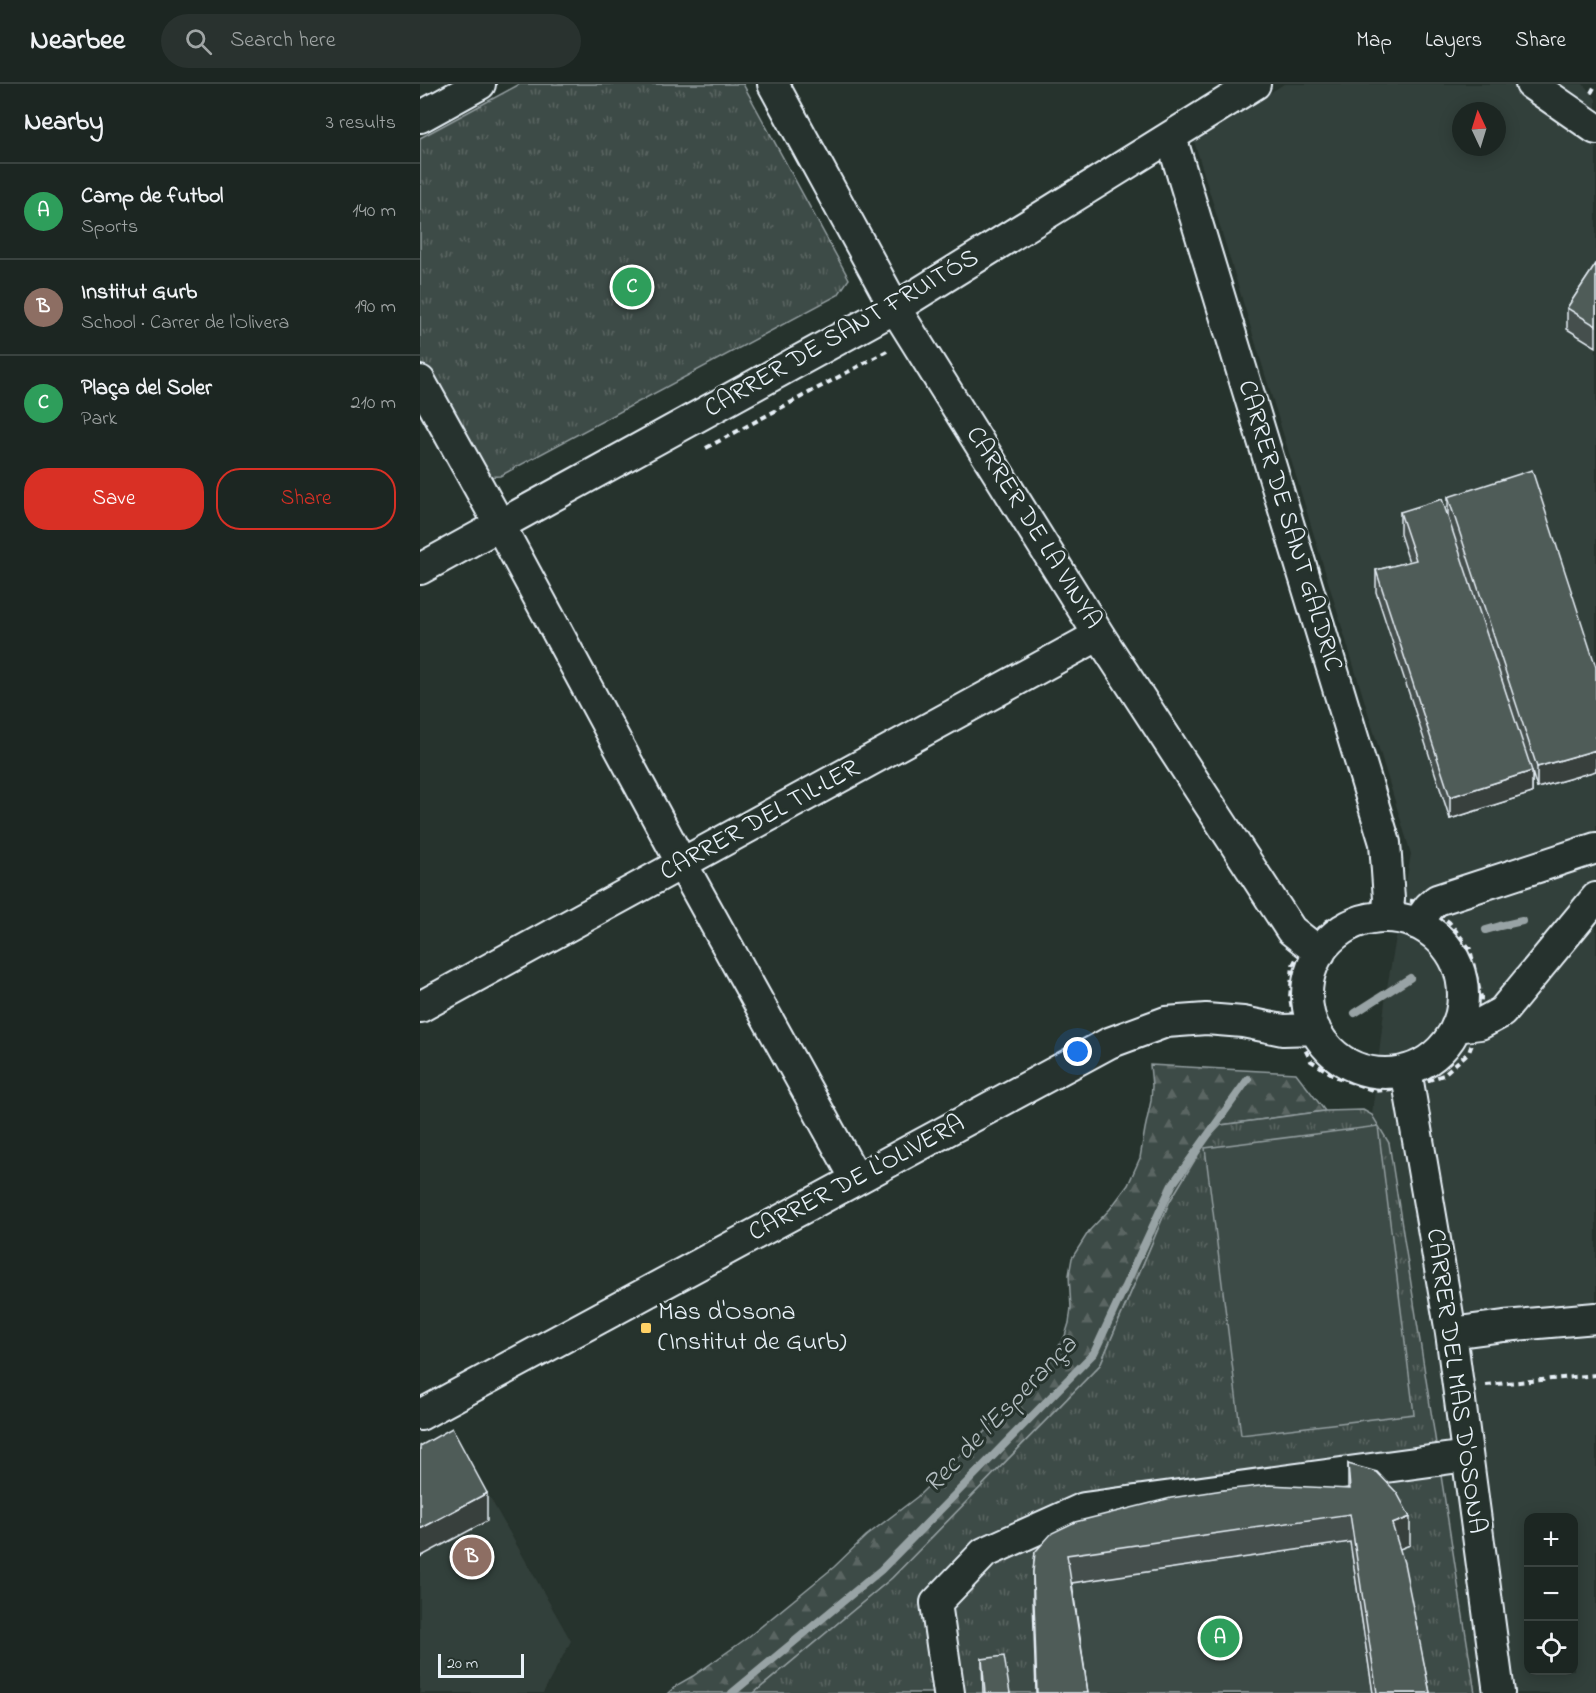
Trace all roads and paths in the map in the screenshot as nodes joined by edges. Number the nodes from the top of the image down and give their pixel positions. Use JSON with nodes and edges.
{"nodes":[{"id":1,"x":480,"y":84,"type":"edge"},
{"id":2,"x":773,"y":84,"type":"edge"},
{"id":3,"x":1255,"y":84,"type":"edge"},
{"id":4,"x":1531,"y":84,"type":"edge"},
{"id":5,"x":420,"y":117,"type":"edge"},
{"id":6,"x":1596,"y":129,"type":"edge"},
{"id":7,"x":1171,"y":137,"type":"junction"},
{"id":8,"x":895,"y":308,"type":"junction"},
{"id":9,"x":420,"y":381,"type":"edge"},
{"id":10,"x":500,"y":526,"type":"junction"},
{"id":11,"x":420,"y":569,"type":"edge"},
{"id":12,"x":1099,"y":634,"type":"junction"},
{"id":13,"x":1596,"y":848,"type":"edge"},
{"id":14,"x":682,"y":864,"type":"junction"},
{"id":15,"x":1596,"y":898,"type":"edge"},
{"id":16,"x":1388,"y":908,"type":"junction"},
{"id":17,"x":1423,"y":915,"type":"junction"},
{"id":18,"x":1312,"y":948,"type":"junction"},
{"id":19,"x":420,"y":1007,"type":"edge"},
{"id":20,"x":1468,"y":1025,"type":"junction"},
{"id":21,"x":1305,"y":1029,"type":"junction"},
{"id":22,"x":1407,"y":1078,"type":"junction"},
{"id":23,"x":856,"y":1179,"type":"junction"},
{"id":24,"x":1596,"y":1318,"type":"edge"},
{"id":25,"x":1450,"y":1334,"type":"junction"},
{"id":26,"x":1596,"y":1375,"type":"edge"},
{"id":27,"x":1458,"y":1388,"type":"junction"},
{"id":28,"x":420,"y":1415,"type":"edge"},
{"id":29,"x":1467,"y":1456,"type":"junction"},
{"id":30,"x":949,"y":1693,"type":"edge"},
{"id":31,"x":1499,"y":1693,"type":"edge"}],
"edges":[{"from":1,"to":5,"type":"street"},
{"from":2,"to":8,"type":"street","name":"CARRER DE LA VINYA"},
{"from":3,"to":7,"type":"street","name":"CARRER DE SANT FRUITÓS"},
{"from":4,"to":6,"type":"street"},
{"from":7,"to":8,"type":"street","name":"CARRER DE SANT FRUITÓS"},
{"from":7,"to":16,"type":"street","name":"CARRER DE SANT GALDRIC"},
{"from":8,"to":10,"type":"street","name":"CARRER DE SANT FRUITÓS"},
{"from":8,"to":12,"type":"street","name":"CARRER DE LA VINYA"},
{"from":9,"to":10,"type":"street"},
{"from":10,"to":11,"type":"street","name":"CARRER DE SANT FRUITÓS"},
{"from":10,"to":14,"type":"street"},
{"from":12,"to":14,"type":"street","name":"CARRER DEL TIL·LER"},
{"from":12,"to":18,"type":"street","name":"CARRER DE LA VINYA"},
{"from":13,"to":17,"type":"street"},
{"from":14,"to":19,"type":"street","name":"CARRER DEL TIL·LER"},
{"from":14,"to":23,"type":"street"},
{"from":15,"to":20,"type":"street"},
{"from":16,"to":17,"type":"street"},
{"from":16,"to":17,"type":"path"},
{"from":16,"to":18,"type":"street"},
{"from":16,"to":18,"type":"path"},
{"from":17,"to":20,"type":"street"},
{"from":17,"to":20,"type":"path"},
{"from":18,"to":21,"type":"street"},
{"from":18,"to":21,"type":"path"},
{"from":20,"to":22,"type":"street"},
{"from":20,"to":22,"type":"path"},
{"from":21,"to":22,"type":"street"},
{"from":21,"to":22,"type":"path"},
{"from":21,"to":23,"type":"street","name":"CARRER DE L'OLIVERA"},
{"from":22,"to":25,"type":"street","name":"CARRER DEL MAS D'OSONA"},
{"from":23,"to":28,"type":"street","name":"CARRER DE L'OLIVERA"},
{"from":24,"to":25,"type":"street"},
{"from":25,"to":27,"type":"street","name":"CARRER DEL MAS D'OSONA"},
{"from":26,"to":27,"type":"path"},
{"from":27,"to":29,"type":"street","name":"CARRER DEL MAS D'OSONA"},
{"from":29,"to":30,"type":"street"},
{"from":29,"to":31,"type":"street","name":"CARRER DEL MAS D'OSONA"}]}
